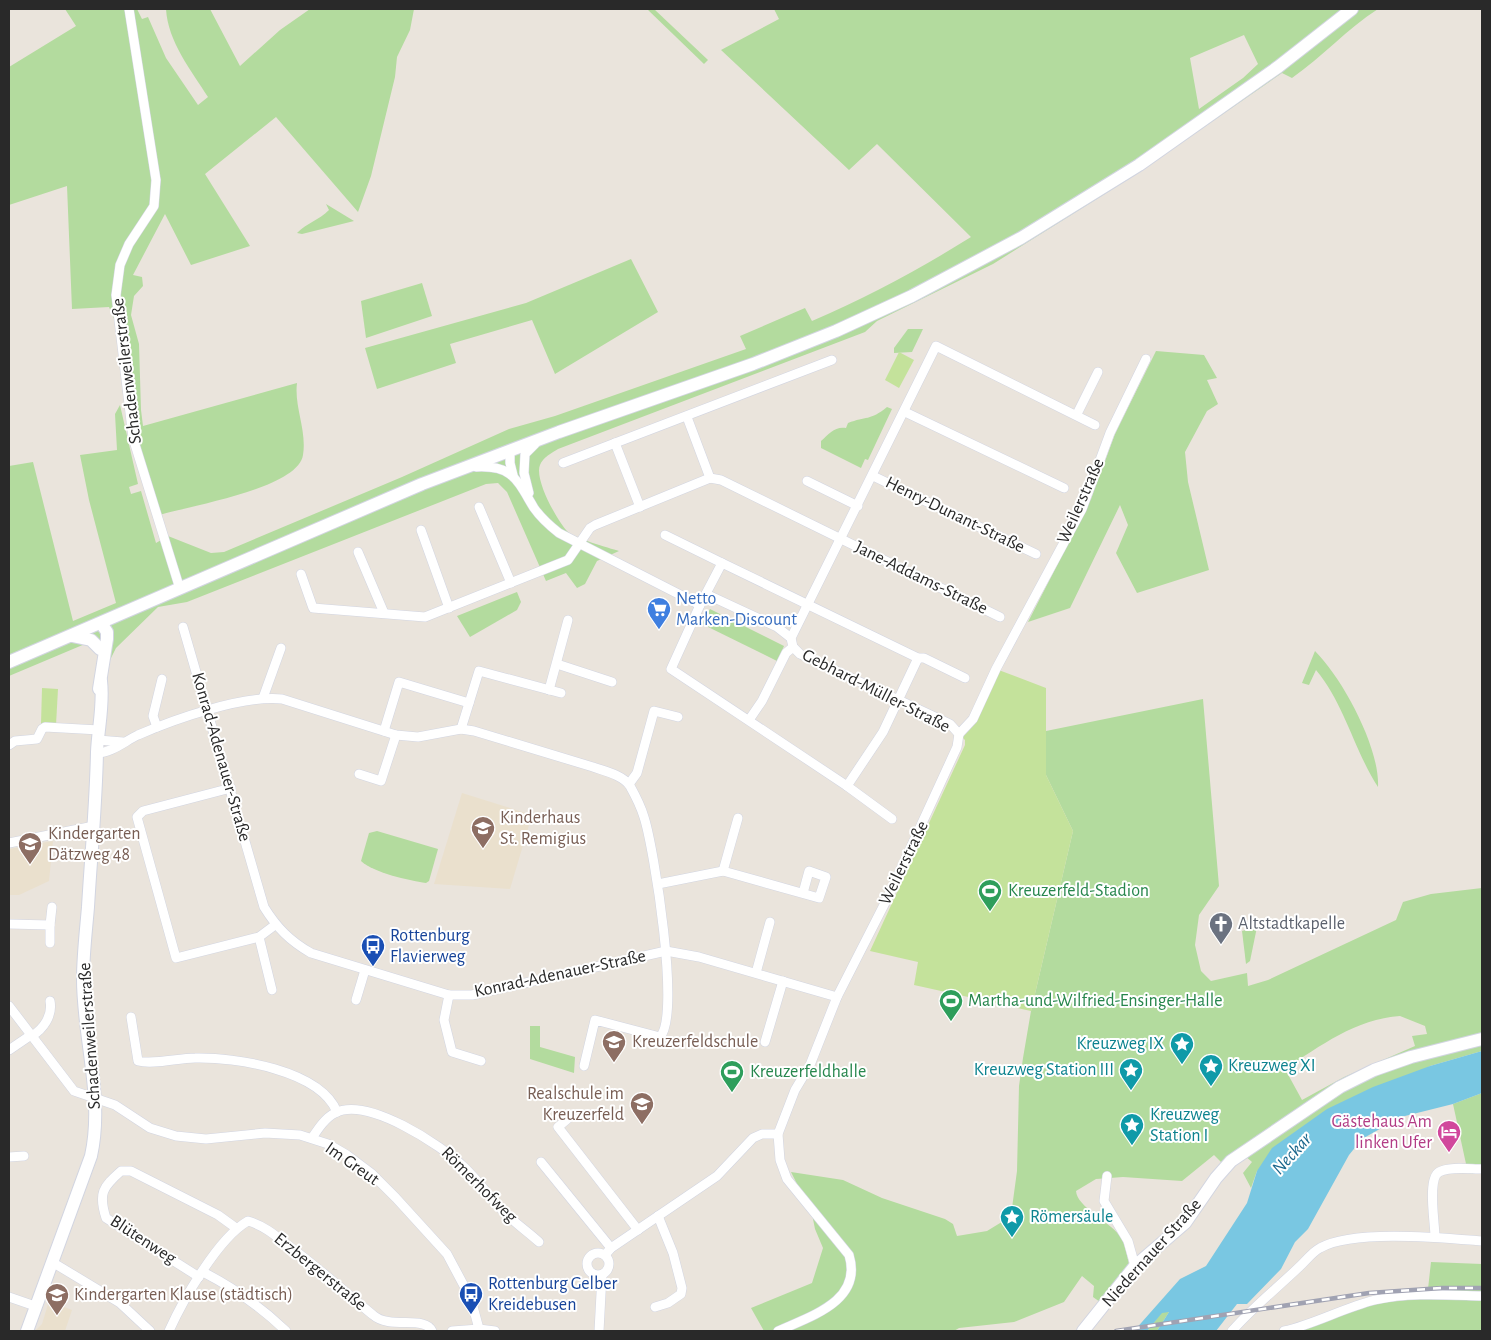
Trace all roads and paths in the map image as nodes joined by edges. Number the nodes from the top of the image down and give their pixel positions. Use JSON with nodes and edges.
{"nodes":[{"id":1,"x":129,"y":9,"type":"edge"},
{"id":2,"x":1352,"y":9,"type":"edge"},
{"id":3,"x":1146,"y":359,"type":"dead end"},
{"id":4,"x":832,"y":360,"type":"dead end"},
{"id":5,"x":1098,"y":372,"type":"dead end"},
{"id":6,"x":905,"y":412,"type":"junction"},
{"id":7,"x":1076,"y":414,"type":"junction"},
{"id":8,"x":686,"y":417,"type":"junction"},
{"id":9,"x":1095,"y":425,"type":"dead end"},
{"id":10,"x":546,"y":437,"type":"junction"},
{"id":11,"x":615,"y":443,"type":"junction"},
{"id":12,"x":510,"y":450,"type":"junction"},
{"id":13,"x":563,"y":464,"type":"dead end"},
{"id":14,"x":463,"y":468,"type":"junction"},
{"id":15,"x":524,"y":473,"type":"junction"},
{"id":16,"x":513,"y":475,"type":"junction"},
{"id":17,"x":873,"y":476,"type":"junction"},
{"id":18,"x":710,"y":478,"type":"junction"},
{"id":19,"x":807,"y":481,"type":"dead end"},
{"id":20,"x":1064,"y":488,"type":"dead end"},
{"id":21,"x":530,"y":498,"type":"junction"},
{"id":22,"x":858,"y":506,"type":"junction"},
{"id":23,"x":479,"y":507,"type":"dead end"},
{"id":24,"x":640,"y":507,"type":"junction"},
{"id":25,"x":422,"y":530,"type":"dead end"},
{"id":26,"x":666,"y":535,"type":"dead end"},
{"id":27,"x":842,"y":539,"type":"junction"},
{"id":28,"x":581,"y":544,"type":"junction"},
{"id":29,"x":358,"y":552,"type":"dead end"},
{"id":30,"x":1036,"y":554,"type":"dead end"},
{"id":31,"x":722,"y":563,"type":"junction"},
{"id":32,"x":301,"y":574,"type":"dead end"},
{"id":33,"x":511,"y":583,"type":"junction"},
{"id":34,"x":180,"y":589,"type":"junction"},
{"id":35,"x":706,"y":594,"type":"junction"},
{"id":36,"x":700,"y":605,"type":"junction"},
{"id":37,"x":808,"y":606,"type":"junction"},
{"id":38,"x":449,"y":608,"type":"junction"},
{"id":39,"x":384,"y":613,"type":"junction"},
{"id":40,"x":120,"y":615,"type":"junction"},
{"id":41,"x":1000,"y":617,"type":"dead end"},
{"id":42,"x":568,"y":620,"type":"dead end"},
{"id":43,"x":100,"y":624,"type":"junction"},
{"id":44,"x":183,"y":627,"type":"dead end"},
{"id":45,"x":72,"y":636,"type":"junction"},
{"id":46,"x":791,"y":638,"type":"junction"},
{"id":47,"x":104,"y":646,"type":"junction"},
{"id":48,"x":793,"y":647,"type":"junction"},
{"id":49,"x":282,"y":648,"type":"dead end"},
{"id":50,"x":918,"y":658,"type":"junction"},
{"id":51,"x":9,"y":662,"type":"edge"},
{"id":52,"x":556,"y":664,"type":"junction"},
{"id":53,"x":965,"y":678,"type":"dead end"},
{"id":54,"x":162,"y":679,"type":"dead end"},
{"id":55,"x":612,"y":682,"type":"dead end"},
{"id":56,"x":549,"y":690,"type":"junction"},
{"id":57,"x":561,"y":694,"type":"dead end"},
{"id":58,"x":263,"y":698,"type":"junction"},
{"id":59,"x":899,"y":700,"type":"junction"},
{"id":60,"x":469,"y":703,"type":"junction"},
{"id":61,"x":207,"y":712,"type":"junction"},
{"id":62,"x":678,"y":718,"type":"dead end"},
{"id":63,"x":749,"y":720,"type":"junction"},
{"id":64,"x":157,"y":727,"type":"junction"},
{"id":65,"x":461,"y":729,"type":"junction"},
{"id":66,"x":384,"y":731,"type":"junction"},
{"id":67,"x":959,"y":734,"type":"junction"},
{"id":68,"x":99,"y":735,"type":"junction"},
{"id":69,"x":396,"y":735,"type":"junction"},
{"id":70,"x":123,"y":742,"type":"junction"},
{"id":71,"x":9,"y":745,"type":"edge"},
{"id":72,"x":97,"y":753,"type":"junction"},
{"id":73,"x":359,"y":774,"type":"dead end"},
{"id":74,"x":629,"y":784,"type":"junction"},
{"id":75,"x":846,"y":786,"type":"junction"},
{"id":76,"x":231,"y":788,"type":"junction"},
{"id":77,"x":738,"y":818,"type":"dead end"},
{"id":78,"x":892,"y":819,"type":"dead end"},
{"id":79,"x":94,"y":826,"type":"junction"},
{"id":80,"x":9,"y":843,"type":"edge"},
{"id":81,"x":723,"y":871,"type":"junction"},
{"id":82,"x":658,"y":884,"type":"junction"},
{"id":83,"x":803,"y":893,"type":"dead end"},
{"id":84,"x":52,"y":907,"type":"dead end"},
{"id":85,"x":770,"y":922,"type":"dead end"},
{"id":86,"x":9,"y":924,"type":"edge"},
{"id":87,"x":50,"y":924,"type":"junction"},
{"id":88,"x":275,"y":925,"type":"junction"},
{"id":89,"x":259,"y":937,"type":"junction"},
{"id":90,"x":50,"y":944,"type":"dead end"},
{"id":91,"x":666,"y":951,"type":"junction"},
{"id":92,"x":365,"y":970,"type":"junction"},
{"id":93,"x":756,"y":973,"type":"junction"},
{"id":94,"x":783,"y":981,"type":"junction"},
{"id":95,"x":272,"y":990,"type":"dead end"},
{"id":96,"x":449,"y":995,"type":"junction"},
{"id":97,"x":837,"y":997,"type":"junction"},
{"id":98,"x":356,"y":1000,"type":"dead end"},
{"id":99,"x":50,"y":1001,"type":"dead end"},
{"id":100,"x":9,"y":1006,"type":"edge"},
{"id":101,"x":131,"y":1017,"type":"dead end"},
{"id":102,"x":32,"y":1036,"type":"junction"},
{"id":103,"x":1482,"y":1039,"type":"edge"},
{"id":104,"x":765,"y":1042,"type":"dead end"},
{"id":105,"x":9,"y":1050,"type":"edge"},
{"id":106,"x":481,"y":1061,"type":"dead end"},
{"id":107,"x":584,"y":1066,"type":"dead end"},
{"id":108,"x":96,"y":1098,"type":"junction"},
{"id":109,"x":337,"y":1112,"type":"junction"},
{"id":110,"x":571,"y":1116,"type":"dead end"},
{"id":111,"x":778,"y":1134,"type":"junction"},
{"id":112,"x":312,"y":1138,"type":"junction"},
{"id":113,"x":9,"y":1156,"type":"edge"},
{"id":114,"x":24,"y":1156,"type":"dead end"},
{"id":115,"x":541,"y":1162,"type":"dead end"},
{"id":116,"x":1482,"y":1169,"type":"edge"},
{"id":117,"x":1107,"y":1176,"type":"dead end"},
{"id":118,"x":658,"y":1216,"type":"junction"},
{"id":119,"x":236,"y":1228,"type":"junction"},
{"id":120,"x":638,"y":1230,"type":"junction"},
{"id":121,"x":1435,"y":1237,"type":"junction"},
{"id":122,"x":1482,"y":1241,"type":"edge"},
{"id":123,"x":539,"y":1242,"type":"dead end"},
{"id":124,"x":608,"y":1252,"type":"junction"},
{"id":125,"x":52,"y":1262,"type":"junction"},
{"id":126,"x":1135,"y":1266,"type":"junction"},
{"id":127,"x":602,"y":1274,"type":"junction"},
{"id":128,"x":201,"y":1275,"type":"junction"},
{"id":129,"x":1482,"y":1296,"type":"edge"},
{"id":130,"x":9,"y":1297,"type":"edge"},
{"id":131,"x":35,"y":1306,"type":"junction"},
{"id":132,"x":655,"y":1307,"type":"dead end"},
{"id":133,"x":481,"y":1330,"type":"junction"},
{"id":134,"x":27,"y":1331,"type":"edge"},
{"id":135,"x":150,"y":1331,"type":"edge"},
{"id":136,"x":169,"y":1331,"type":"edge"},
{"id":137,"x":286,"y":1331,"type":"edge"},
{"id":138,"x":432,"y":1331,"type":"edge"},
{"id":139,"x":452,"y":1331,"type":"edge"},
{"id":140,"x":495,"y":1331,"type":"edge"},
{"id":141,"x":599,"y":1331,"type":"edge"},
{"id":142,"x":778,"y":1331,"type":"edge"},
{"id":143,"x":1083,"y":1331,"type":"edge"},
{"id":144,"x":1232,"y":1331,"type":"edge"},
{"id":145,"x":1284,"y":1331,"type":"edge"}],
"edges":[{"from":1,"to":34,"type":"street","name":"Schadenweilerstraße"},
{"from":2,"to":10,"type":"main road"},
{"from":3,"to":67,"type":"street","name":"Weilerstraße"},
{"from":4,"to":8,"type":"street"},
{"from":5,"to":7,"type":"street"},
{"from":6,"to":7,"type":"street"},
{"from":6,"to":17,"type":"street"},
{"from":6,"to":20,"type":"street"},
{"from":7,"to":9,"type":"street"},
{"from":8,"to":11,"type":"street"},
{"from":8,"to":18,"type":"street"},
{"from":10,"to":12,"type":"main road"},
{"from":10,"to":15,"type":"street"},
{"from":11,"to":13,"type":"street"},
{"from":11,"to":24,"type":"street"},
{"from":12,"to":14,"type":"main road"},
{"from":12,"to":15,"type":"street"},
{"from":12,"to":16,"type":"street"},
{"from":14,"to":16,"type":"street"},
{"from":14,"to":34,"type":"main road"},
{"from":15,"to":21,"type":"street"},
{"from":16,"to":21,"type":"street"},
{"from":17,"to":22,"type":"street"},
{"from":17,"to":30,"type":"street","name":"Henry-Dunant-Straße"},
{"from":18,"to":24,"type":"street"},
{"from":18,"to":27,"type":"street","name":"Jane-Addams-Straße"},
{"from":19,"to":22,"type":"street"},
{"from":21,"to":28,"type":"street"},
{"from":22,"to":27,"type":"street"},
{"from":23,"to":33,"type":"street"},
{"from":24,"to":28,"type":"street"},
{"from":25,"to":38,"type":"street"},
{"from":26,"to":31,"type":"street"},
{"from":27,"to":37,"type":"street"},
{"from":27,"to":41,"type":"street","name":"Jane-Addams-Straße"},
{"from":28,"to":33,"type":"street"},
{"from":28,"to":36,"type":"street"},
{"from":29,"to":39,"type":"street"},
{"from":31,"to":35,"type":"street"},
{"from":31,"to":37,"type":"street"},
{"from":32,"to":39,"type":"street"},
{"from":33,"to":38,"type":"street"},
{"from":34,"to":40,"type":"main road"},
{"from":35,"to":36,"type":"street"},
{"from":35,"to":46,"type":"street","name":"Gebhard-Müller-Straße"},
{"from":36,"to":63,"type":"street"},
{"from":37,"to":46,"type":"street"},
{"from":37,"to":50,"type":"street"},
{"from":38,"to":39,"type":"street"},
{"from":40,"to":43,"type":"main road"},
{"from":40,"to":47,"type":"main road"},
{"from":42,"to":52,"type":"street"},
{"from":43,"to":45,"type":"main road"},
{"from":43,"to":47,"type":"main road","name":"Schadenweilerstraße"},
{"from":44,"to":61,"type":"street","name":"Konrad-Adenauer-Straße"},
{"from":45,"to":47,"type":"main road"},
{"from":45,"to":51,"type":"main road"},
{"from":46,"to":48,"type":"street"},
{"from":47,"to":68,"type":"main road","name":"Schadenweilerstraße"},
{"from":48,"to":59,"type":"street","name":"Gebhard-Müller-Straße"},
{"from":48,"to":63,"type":"street"},
{"from":49,"to":58,"type":"street"},
{"from":50,"to":53,"type":"street"},
{"from":50,"to":59,"type":"street"},
{"from":52,"to":55,"type":"street"},
{"from":52,"to":56,"type":"street"},
{"from":54,"to":64,"type":"street"},
{"from":56,"to":57,"type":"street"},
{"from":56,"to":60,"type":"street"},
{"from":58,"to":61,"type":"street"},
{"from":58,"to":66,"type":"street"},
{"from":59,"to":67,"type":"street","name":"Gebhard-Müller-Straße"},
{"from":59,"to":75,"type":"street"},
{"from":60,"to":65,"type":"street"},
{"from":60,"to":66,"type":"street"},
{"from":61,"to":64,"type":"street"},
{"from":61,"to":76,"type":"street","name":"Konrad-Adenauer-Straße"},
{"from":62,"to":74,"type":"street"},
{"from":63,"to":75,"type":"street"},
{"from":64,"to":70,"type":"street"},
{"from":65,"to":69,"type":"street"},
{"from":65,"to":74,"type":"street"},
{"from":66,"to":69,"type":"street"},
{"from":67,"to":97,"type":"street","name":"Weilerstraße"},
{"from":68,"to":70,"type":"street"},
{"from":68,"to":71,"type":"street"},
{"from":68,"to":72,"type":"main road","name":"Schadenweilerstraße"},
{"from":69,"to":73,"type":"street"},
{"from":70,"to":72,"type":"street"},
{"from":72,"to":79,"type":"main road","name":"Schadenweilerstraße"},
{"from":74,"to":82,"type":"street"},
{"from":75,"to":78,"type":"street"},
{"from":76,"to":88,"type":"street","name":"Konrad-Adenauer-Straße"},
{"from":76,"to":89,"type":"street"},
{"from":77,"to":81,"type":"street"},
{"from":79,"to":80,"type":"street"},
{"from":79,"to":108,"type":"main road","name":"Schadenweilerstraße"},
{"from":81,"to":82,"type":"street"},
{"from":81,"to":83,"type":"street"},
{"from":82,"to":91,"type":"street"},
{"from":84,"to":87,"type":"street"},
{"from":85,"to":93,"type":"street"},
{"from":86,"to":87,"type":"street"},
{"from":87,"to":90,"type":"street"},
{"from":88,"to":89,"type":"street"},
{"from":88,"to":92,"type":"street","name":"Konrad-Adenauer-Straße"},
{"from":89,"to":95,"type":"street"},
{"from":91,"to":93,"type":"street","name":"Konrad-Adenauer-Straße"},
{"from":91,"to":96,"type":"street","name":"Konrad-Adenauer-Straße"},
{"from":91,"to":107,"type":"street"},
{"from":92,"to":96,"type":"street","name":"Konrad-Adenauer-Straße"},
{"from":92,"to":98,"type":"street"},
{"from":93,"to":94,"type":"street","name":"Konrad-Adenauer-Straße"},
{"from":94,"to":97,"type":"street","name":"Konrad-Adenauer-Straße"},
{"from":94,"to":104,"type":"street"},
{"from":96,"to":106,"type":"street"},
{"from":97,"to":111,"type":"street","name":"Weilerstraße"},
{"from":99,"to":102,"type":"street"},
{"from":100,"to":102,"type":"street","name":"Im Greut"},
{"from":101,"to":109,"type":"street"},
{"from":102,"to":105,"type":"street"},
{"from":102,"to":108,"type":"street","name":"Im Greut"},
{"from":103,"to":126,"type":"main road","name":"Niedernauer Straße"},
{"from":108,"to":112,"type":"street","name":"Im Greut"},
{"from":108,"to":125,"type":"main road","name":"Schadenweilerstraße"},
{"from":109,"to":112,"type":"street"},
{"from":109,"to":123,"type":"street","name":"Römerhofweg"},
{"from":110,"to":120,"type":"street"},
{"from":111,"to":118,"type":"street"},
{"from":111,"to":142,"type":"street","name":"Weilerstraße"},
{"from":112,"to":133,"type":"street","name":"Im Greut"},
{"from":113,"to":114,"type":"street"},
{"from":115,"to":124,"type":"street"},
{"from":116,"to":121,"type":"street"},
{"from":117,"to":126,"type":"street"},
{"from":118,"to":120,"type":"street"},
{"from":118,"to":132,"type":"street"},
{"from":119,"to":128,"type":"street"},
{"from":119,"to":128,"type":"street","name":"Blütenweg"},
{"from":119,"to":138,"type":"street","name":"Erzbergerstraße"},
{"from":120,"to":124,"type":"street"},
{"from":121,"to":122,"type":"street"},
{"from":121,"to":144,"type":"street"},
{"from":124,"to":127,"type":"street"},
{"from":124,"to":127,"type":"street"},
{"from":125,"to":131,"type":"main road","name":"Schadenweilerstraße"},
{"from":125,"to":135,"type":"street"},
{"from":126,"to":143,"type":"main road","name":"Niedernauer Straße"},
{"from":127,"to":141,"type":"street"},
{"from":128,"to":136,"type":"street"},
{"from":128,"to":137,"type":"street","name":"Blütenweg"},
{"from":129,"to":145,"type":"street"},
{"from":130,"to":131,"type":"street"},
{"from":131,"to":134,"type":"main road","name":"Schadenweilerstraße"},
{"from":133,"to":139,"type":"street"},
{"from":133,"to":140,"type":"street"}]}
